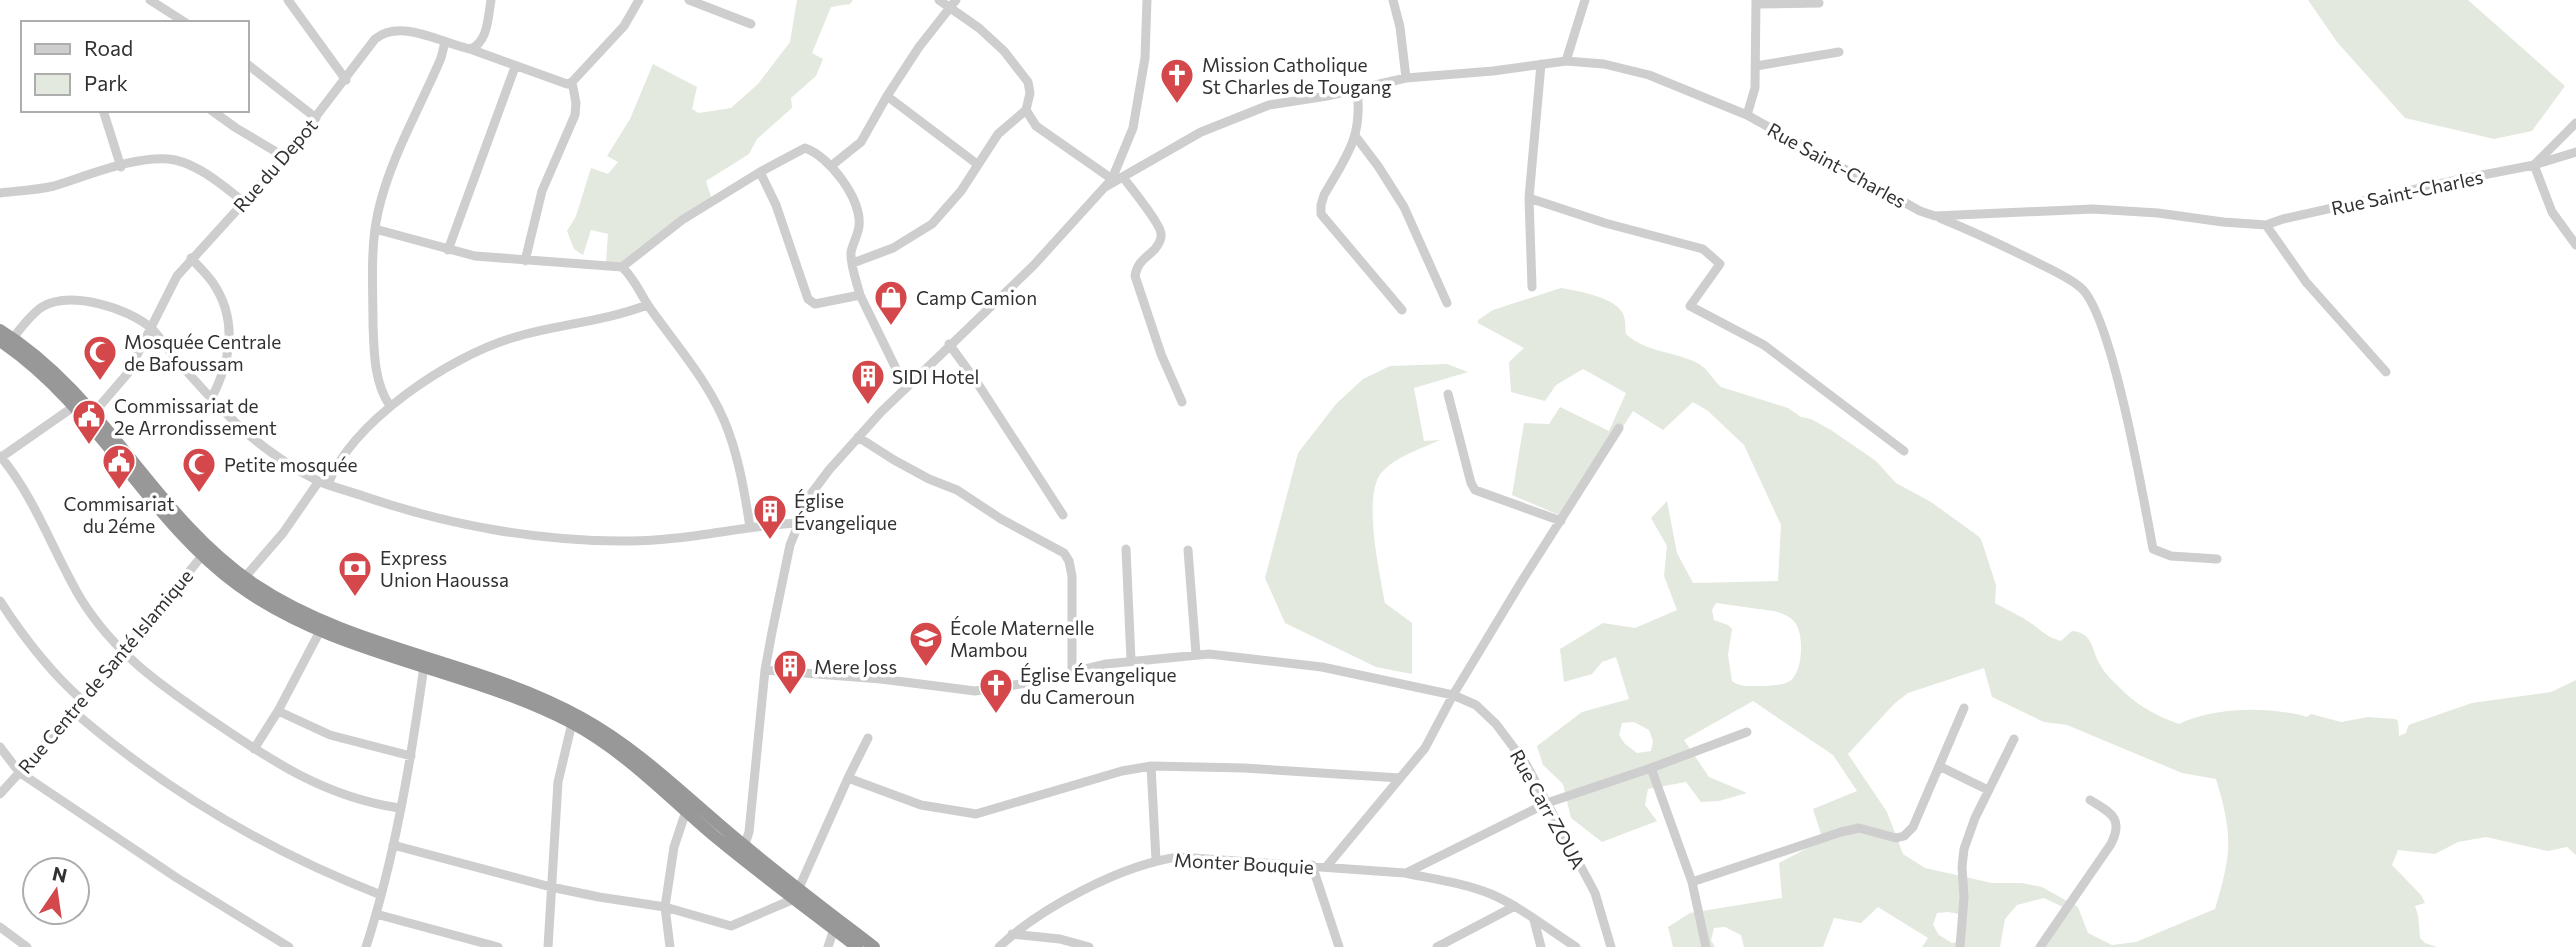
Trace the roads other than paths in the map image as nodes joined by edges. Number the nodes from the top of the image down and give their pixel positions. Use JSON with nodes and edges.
{"nodes":[{"id":1,"x":150,"y":0,"type":"edge"},
{"id":2,"x":288,"y":0,"type":"edge"},
{"id":3,"x":491,"y":0,"type":"edge"},
{"id":4,"x":639,"y":0,"type":"edge"},
{"id":5,"x":689,"y":0,"type":"edge"},
{"id":6,"x":939,"y":0,"type":"edge"},
{"id":7,"x":1147,"y":0,"type":"edge"},
{"id":8,"x":1393,"y":0,"type":"edge"},
{"id":9,"x":1585,"y":0,"type":"edge"},
{"id":10,"x":1756,"y":2,"type":"edge"},
{"id":11,"x":1819,"y":3,"type":"dead end"},
{"id":12,"x":952,"y":4,"type":"edge"},
{"id":13,"x":183,"y":21,"type":"edge"},
{"id":14,"x":751,"y":24,"type":"dead end"},
{"id":15,"x":445,"y":42,"type":"junction"},
{"id":16,"x":470,"y":49,"type":"junction"},
{"id":17,"x":1839,"y":52,"type":"dead end"},
{"id":18,"x":1566,"y":61,"type":"junction"},
{"id":19,"x":1541,"y":64,"type":"junction"},
{"id":20,"x":248,"y":65,"type":"edge"},
{"id":21,"x":1756,"y":65,"type":"junction"},
{"id":22,"x":515,"y":67,"type":"junction"},
{"id":23,"x":1406,"y":78,"type":"junction"},
{"id":24,"x":346,"y":80,"type":"junction"},
{"id":25,"x":572,"y":82,"type":"junction"},
{"id":26,"x":1357,"y":89,"type":"junction"},
{"id":27,"x":887,"y":96,"type":"junction"},
{"id":28,"x":1026,"y":110,"type":"junction"},
{"id":29,"x":104,"y":112,"type":"edge"},
{"id":30,"x":214,"y":112,"type":"edge"},
{"id":31,"x":1748,"y":116,"type":"junction"},
{"id":32,"x":316,"y":118,"type":"junction"},
{"id":33,"x":2576,"y":123,"type":"edge"},
{"id":34,"x":1356,"y":137,"type":"junction"},
{"id":35,"x":2576,"y":152,"type":"edge"},
{"id":36,"x":285,"y":158,"type":"junction"},
{"id":37,"x":977,"y":164,"type":"junction"},
{"id":38,"x":831,"y":166,"type":"junction"},
{"id":39,"x":2534,"y":166,"type":"junction"},
{"id":40,"x":121,"y":167,"type":"junction"},
{"id":41,"x":760,"y":172,"type":"junction"},
{"id":42,"x":1123,"y":177,"type":"junction"},
{"id":43,"x":1112,"y":179,"type":"junction"},
{"id":44,"x":1105,"y":187,"type":"junction"},
{"id":45,"x":0,"y":193,"type":"edge"},
{"id":46,"x":1529,"y":198,"type":"junction"},
{"id":47,"x":244,"y":202,"type":"junction"},
{"id":48,"x":1935,"y":216,"type":"junction"},
{"id":49,"x":2266,"y":225,"type":"junction"},
{"id":50,"x":375,"y":229,"type":"junction"},
{"id":51,"x":2576,"y":245,"type":"edge"},
{"id":52,"x":448,"y":250,"type":"junction"},
{"id":53,"x":191,"y":258,"type":"junction"},
{"id":54,"x":526,"y":261,"type":"junction"},
{"id":55,"x":853,"y":263,"type":"junction"},
{"id":56,"x":622,"y":267,"type":"junction"},
{"id":57,"x":1532,"y":288,"type":"dead end"},
{"id":58,"x":860,"y":295,"type":"junction"},
{"id":59,"x":1447,"y":303,"type":"dead end"},
{"id":60,"x":647,"y":305,"type":"junction"},
{"id":61,"x":1402,"y":310,"type":"dead end"},
{"id":62,"x":151,"y":328,"type":"junction"},
{"id":63,"x":0,"y":330,"type":"edge"},
{"id":64,"x":6,"y":340,"type":"edge"},
{"id":65,"x":949,"y":344,"type":"junction"},
{"id":66,"x":2386,"y":372,"type":"dead end"},
{"id":67,"x":905,"y":387,"type":"junction"},
{"id":68,"x":1448,"y":394,"type":"dead end"},
{"id":69,"x":212,"y":397,"type":"junction"},
{"id":70,"x":1182,"y":402,"type":"dead end"},
{"id":71,"x":77,"y":403,"type":"junction"},
{"id":72,"x":390,"y":406,"type":"junction"},
{"id":73,"x":91,"y":417,"type":"junction"},
{"id":74,"x":1619,"y":428,"type":"dead end"},
{"id":75,"x":858,"y":436,"type":"junction"},
{"id":76,"x":1904,"y":451,"type":"dead end"},
{"id":77,"x":0,"y":457,"type":"edge"},
{"id":78,"x":323,"y":482,"type":"junction"},
{"id":79,"x":1063,"y":515,"type":"dead end"},
{"id":80,"x":1561,"y":521,"type":"junction"},
{"id":81,"x":797,"y":523,"type":"junction"},
{"id":82,"x":750,"y":527,"type":"junction"},
{"id":83,"x":1126,"y":549,"type":"dead end"},
{"id":84,"x":1188,"y":550,"type":"dead end"},
{"id":85,"x":206,"y":551,"type":"junction"},
{"id":86,"x":2217,"y":559,"type":"dead end"},
{"id":87,"x":244,"y":577,"type":"junction"},
{"id":88,"x":0,"y":601,"type":"edge"},
{"id":89,"x":320,"y":631,"type":"junction"},
{"id":90,"x":125,"y":652,"type":"junction"},
{"id":91,"x":1196,"y":654,"type":"junction"},
{"id":92,"x":1131,"y":660,"type":"junction"},
{"id":93,"x":425,"y":662,"type":"junction"},
{"id":94,"x":765,"y":670,"type":"junction"},
{"id":95,"x":1072,"y":671,"type":"junction"},
{"id":96,"x":1453,"y":695,"type":"junction"},
{"id":97,"x":82,"y":700,"type":"junction"},
{"id":98,"x":1964,"y":708,"type":"dead end"},
{"id":99,"x":278,"y":711,"type":"junction"},
{"id":100,"x":74,"y":712,"type":"junction"},
{"id":101,"x":577,"y":720,"type":"junction"},
{"id":102,"x":1746,"y":732,"type":"dead end"},
{"id":103,"x":868,"y":738,"type":"dead end"},
{"id":104,"x":2014,"y":739,"type":"dead end"},
{"id":105,"x":0,"y":747,"type":"edge"},
{"id":106,"x":254,"y":749,"type":"junction"},
{"id":107,"x":411,"y":755,"type":"junction"},
{"id":108,"x":1151,"y":766,"type":"junction"},
{"id":109,"x":1939,"y":766,"type":"junction"},
{"id":110,"x":1651,"y":768,"type":"junction"},
{"id":111,"x":19,"y":772,"type":"junction"},
{"id":112,"x":848,"y":778,"type":"junction"},
{"id":113,"x":1400,"y":778,"type":"junction"},
{"id":114,"x":1988,"y":790,"type":"junction"},
{"id":115,"x":0,"y":794,"type":"edge"},
{"id":116,"x":2091,"y":800,"type":"dead end"},
{"id":117,"x":1547,"y":803,"type":"junction"},
{"id":118,"x":690,"y":807,"type":"junction"},
{"id":119,"x":399,"y":808,"type":"junction"},
{"id":120,"x":393,"y":845,"type":"junction"},
{"id":121,"x":742,"y":851,"type":"junction"},
{"id":122,"x":1156,"y":860,"type":"junction"},
{"id":123,"x":1312,"y":865,"type":"junction"},
{"id":124,"x":1327,"y":866,"type":"junction"},
{"id":125,"x":1405,"y":873,"type":"junction"},
{"id":126,"x":1692,"y":882,"type":"junction"},
{"id":127,"x":551,"y":887,"type":"junction"},
{"id":128,"x":381,"y":895,"type":"junction"},
{"id":129,"x":797,"y":895,"type":"junction"},
{"id":130,"x":1515,"y":906,"type":"junction"},
{"id":131,"x":665,"y":907,"type":"junction"},
{"id":132,"x":376,"y":915,"type":"junction"},
{"id":133,"x":1534,"y":920,"type":"junction"},
{"id":134,"x":0,"y":927,"type":"edge"},
{"id":135,"x":834,"y":929,"type":"junction"},
{"id":136,"x":1012,"y":934,"type":"junction"},
{"id":137,"x":27,"y":947,"type":"edge"},
{"id":138,"x":289,"y":947,"type":"edge"},
{"id":139,"x":366,"y":947,"type":"edge"},
{"id":140,"x":498,"y":947,"type":"edge"},
{"id":141,"x":548,"y":947,"type":"edge"},
{"id":142,"x":670,"y":947,"type":"edge"},
{"id":143,"x":828,"y":947,"type":"edge"},
{"id":144,"x":857,"y":947,"type":"edge"},
{"id":145,"x":874,"y":947,"type":"edge"},
{"id":146,"x":999,"y":947,"type":"edge"},
{"id":147,"x":1089,"y":947,"type":"edge"},
{"id":148,"x":1339,"y":947,"type":"edge"},
{"id":149,"x":1437,"y":947,"type":"edge"},
{"id":150,"x":1541,"y":947,"type":"edge"},
{"id":151,"x":1576,"y":947,"type":"edge"},
{"id":152,"x":1611,"y":947,"type":"edge"},
{"id":153,"x":1706,"y":947,"type":"edge"},
{"id":154,"x":1960,"y":947,"type":"edge"},
{"id":155,"x":2040,"y":947,"type":"edge"}],
"edges":[{"from":1,"to":13,"type":"street"},
{"from":2,"to":24,"type":"street"},
{"from":3,"to":16,"type":"street"},
{"from":4,"to":25,"type":"street"},
{"from":5,"to":14,"type":"street"},
{"from":6,"to":12,"type":"street"},
{"from":7,"to":43,"type":"street"},
{"from":8,"to":23,"type":"street"},
{"from":9,"to":18,"type":"street"},
{"from":10,"to":11,"type":"street"},
{"from":10,"to":21,"type":"street"},
{"from":12,"to":27,"type":"street"},
{"from":12,"to":28,"type":"street"},
{"from":15,"to":16,"type":"street","name":"Rue du Depot"},
{"from":15,"to":24,"type":"street","name":"Rue du Depot"},
{"from":15,"to":50,"type":"street"},
{"from":16,"to":22,"type":"street","name":"Rue du Depot"},
{"from":17,"to":21,"type":"street"},
{"from":18,"to":19,"type":"street","name":"Rue Saint-Charles"},
{"from":18,"to":31,"type":"street","name":"Rue Saint-Charles"},
{"from":19,"to":23,"type":"street","name":"Rue Saint-Charles"},
{"from":19,"to":46,"type":"street"},
{"from":20,"to":32,"type":"street"},
{"from":21,"to":31,"type":"street"},
{"from":22,"to":25,"type":"street","name":"Rue du Depot"},
{"from":22,"to":52,"type":"street"},
{"from":23,"to":26,"type":"street","name":"Rue Saint-Charles"},
{"from":24,"to":32,"type":"street","name":"Rue du Depot"},
{"from":25,"to":54,"type":"street"},
{"from":26,"to":34,"type":"street"},
{"from":26,"to":42,"type":"street","name":"Rue Saint-Charles"},
{"from":27,"to":37,"type":"street"},
{"from":27,"to":38,"type":"street"},
{"from":28,"to":37,"type":"street"},
{"from":28,"to":43,"type":"street"},
{"from":29,"to":40,"type":"street"},
{"from":30,"to":36,"type":"street"},
{"from":31,"to":48,"type":"street","name":"Rue Saint-Charles"},
{"from":32,"to":36,"type":"street","name":"Rue du Depot"},
{"from":33,"to":39,"type":"street"},
{"from":34,"to":59,"type":"street"},
{"from":34,"to":61,"type":"street"},
{"from":35,"to":39,"type":"street","name":"Rue Saint-Charles"},
{"from":36,"to":47,"type":"street","name":"Rue du Depot"},
{"from":37,"to":55,"type":"street"},
{"from":38,"to":41,"type":"street"},
{"from":38,"to":55,"type":"street"},
{"from":39,"to":49,"type":"street","name":"Rue Saint-Charles"},
{"from":39,"to":51,"type":"street"},
{"from":40,"to":45,"type":"street"},
{"from":40,"to":47,"type":"street"},
{"from":41,"to":56,"type":"street"},
{"from":41,"to":58,"type":"street"},
{"from":42,"to":44,"type":"street","name":"Rue Saint-Charles"},
{"from":42,"to":70,"type":"street"},
{"from":43,"to":44,"type":"street"},
{"from":44,"to":65,"type":"street"},
{"from":46,"to":57,"type":"street"},
{"from":46,"to":76,"type":"street"},
{"from":47,"to":53,"type":"street","name":"Rue du Depot"},
{"from":48,"to":49,"type":"street","name":"Rue Saint-Charles"},
{"from":48,"to":86,"type":"street"},
{"from":49,"to":66,"type":"street"},
{"from":50,"to":52,"type":"street"},
{"from":50,"to":72,"type":"street"},
{"from":52,"to":54,"type":"street"},
{"from":53,"to":62,"type":"street","name":"Rue du Depot"},
{"from":53,"to":69,"type":"street"},
{"from":54,"to":56,"type":"street"},
{"from":55,"to":58,"type":"street"},
{"from":56,"to":60,"type":"street"},
{"from":58,"to":67,"type":"street"},
{"from":60,"to":72,"type":"street"},
{"from":60,"to":82,"type":"street"},
{"from":62,"to":64,"type":"street"},
{"from":62,"to":69,"type":"street"},
{"from":62,"to":73,"type":"street","name":"Rue du Depot"},
{"from":63,"to":64,"type":"highway"},
{"from":64,"to":71,"type":"highway"},
{"from":65,"to":67,"type":"street"},
{"from":65,"to":79,"type":"street"},
{"from":67,"to":75,"type":"street"},
{"from":68,"to":80,"type":"street"},
{"from":69,"to":78,"type":"street"},
{"from":71,"to":73,"type":"highway"},
{"from":71,"to":77,"type":"street"},
{"from":72,"to":78,"type":"street"},
{"from":73,"to":85,"type":"highway"},
{"from":74,"to":80,"type":"street"},
{"from":75,"to":81,"type":"street"},
{"from":75,"to":95,"type":"street"},
{"from":77,"to":90,"type":"street"},
{"from":78,"to":82,"type":"street"},
{"from":78,"to":87,"type":"street"},
{"from":80,"to":96,"type":"street"},
{"from":81,"to":82,"type":"street"},
{"from":81,"to":94,"type":"street"},
{"from":83,"to":92,"type":"street"},
{"from":84,"to":91,"type":"street"},
{"from":85,"to":87,"type":"highway"},
{"from":85,"to":89,"type":"highway"},
{"from":85,"to":90,"type":"street","name":"Rue Centre de Santé Islamique"},
{"from":87,"to":93,"type":"highway"},
{"from":88,"to":97,"type":"street"},
{"from":89,"to":93,"type":"highway"},
{"from":89,"to":99,"type":"street"},
{"from":90,"to":97,"type":"street","name":"Rue Centre de Santé Islamique"},
{"from":90,"to":106,"type":"street"},
{"from":91,"to":92,"type":"street","name":"Rue Carr ZOUA"},
{"from":91,"to":96,"type":"street","name":"Rue Carr ZOUA"},
{"from":92,"to":95,"type":"street","name":"Rue Carr ZOUA"},
{"from":93,"to":101,"type":"highway"},
{"from":93,"to":107,"type":"street"},
{"from":94,"to":95,"type":"street","name":"Rue Carr ZOUA"},
{"from":94,"to":121,"type":"street"},
{"from":96,"to":113,"type":"street"},
{"from":96,"to":117,"type":"street","name":"Rue Carr ZOUA"},
{"from":97,"to":100,"type":"street","name":"Rue Centre de Santé Islamique"},
{"from":98,"to":109,"type":"street"},
{"from":99,"to":106,"type":"street"},
{"from":99,"to":107,"type":"street"},
{"from":100,"to":111,"type":"street","name":"Rue Centre de Santé Islamique"},
{"from":100,"to":128,"type":"street"},
{"from":101,"to":118,"type":"highway"},
{"from":101,"to":127,"type":"street"},
{"from":102,"to":110,"type":"street"},
{"from":103,"to":112,"type":"street"},
{"from":104,"to":114,"type":"street"},
{"from":105,"to":111,"type":"street"},
{"from":106,"to":119,"type":"street"},
{"from":107,"to":119,"type":"street"},
{"from":108,"to":112,"type":"street"},
{"from":108,"to":113,"type":"street"},
{"from":108,"to":122,"type":"street"},
{"from":109,"to":114,"type":"street"},
{"from":109,"to":126,"type":"street"},
{"from":110,"to":117,"type":"street"},
{"from":110,"to":126,"type":"street"},
{"from":111,"to":115,"type":"street","name":"Rue Centre de Santé Islamique"},
{"from":111,"to":138,"type":"street"},
{"from":112,"to":129,"type":"street"},
{"from":113,"to":124,"type":"street"},
{"from":114,"to":154,"type":"street"},
{"from":116,"to":155,"type":"street"},
{"from":117,"to":125,"type":"street"},
{"from":117,"to":152,"type":"street","name":"Rue Carr ZOUA"},
{"from":118,"to":121,"type":"highway"},
{"from":118,"to":131,"type":"street"},
{"from":119,"to":120,"type":"street"},
{"from":120,"to":127,"type":"street"},
{"from":120,"to":128,"type":"street"},
{"from":121,"to":129,"type":"highway"},
{"from":122,"to":123,"type":"street","name":"Monter Bouquie"},
{"from":122,"to":136,"type":"street","name":"Monter Bouquie"},
{"from":123,"to":124,"type":"street","name":"Monter Bouquie"},
{"from":123,"to":148,"type":"street"},
{"from":124,"to":125,"type":"street","name":"Monter Bouquie"},
{"from":125,"to":130,"type":"street","name":"Monter Bouquie"},
{"from":126,"to":153,"type":"street"},
{"from":127,"to":131,"type":"street"},
{"from":127,"to":141,"type":"street"},
{"from":128,"to":132,"type":"street"},
{"from":129,"to":131,"type":"street"},
{"from":129,"to":135,"type":"highway"},
{"from":129,"to":145,"type":"highway"},
{"from":130,"to":133,"type":"street","name":"Monter Bouquie"},
{"from":130,"to":149,"type":"street"},
{"from":131,"to":142,"type":"street"},
{"from":132,"to":139,"type":"street"},
{"from":132,"to":140,"type":"street"},
{"from":133,"to":150,"type":"street"},
{"from":133,"to":151,"type":"street","name":"Monter Bouquie"},
{"from":134,"to":137,"type":"street"},
{"from":135,"to":143,"type":"street"},
{"from":135,"to":144,"type":"highway"},
{"from":136,"to":146,"type":"street","name":"Monter Bouquie"},
{"from":136,"to":147,"type":"street"}]}
